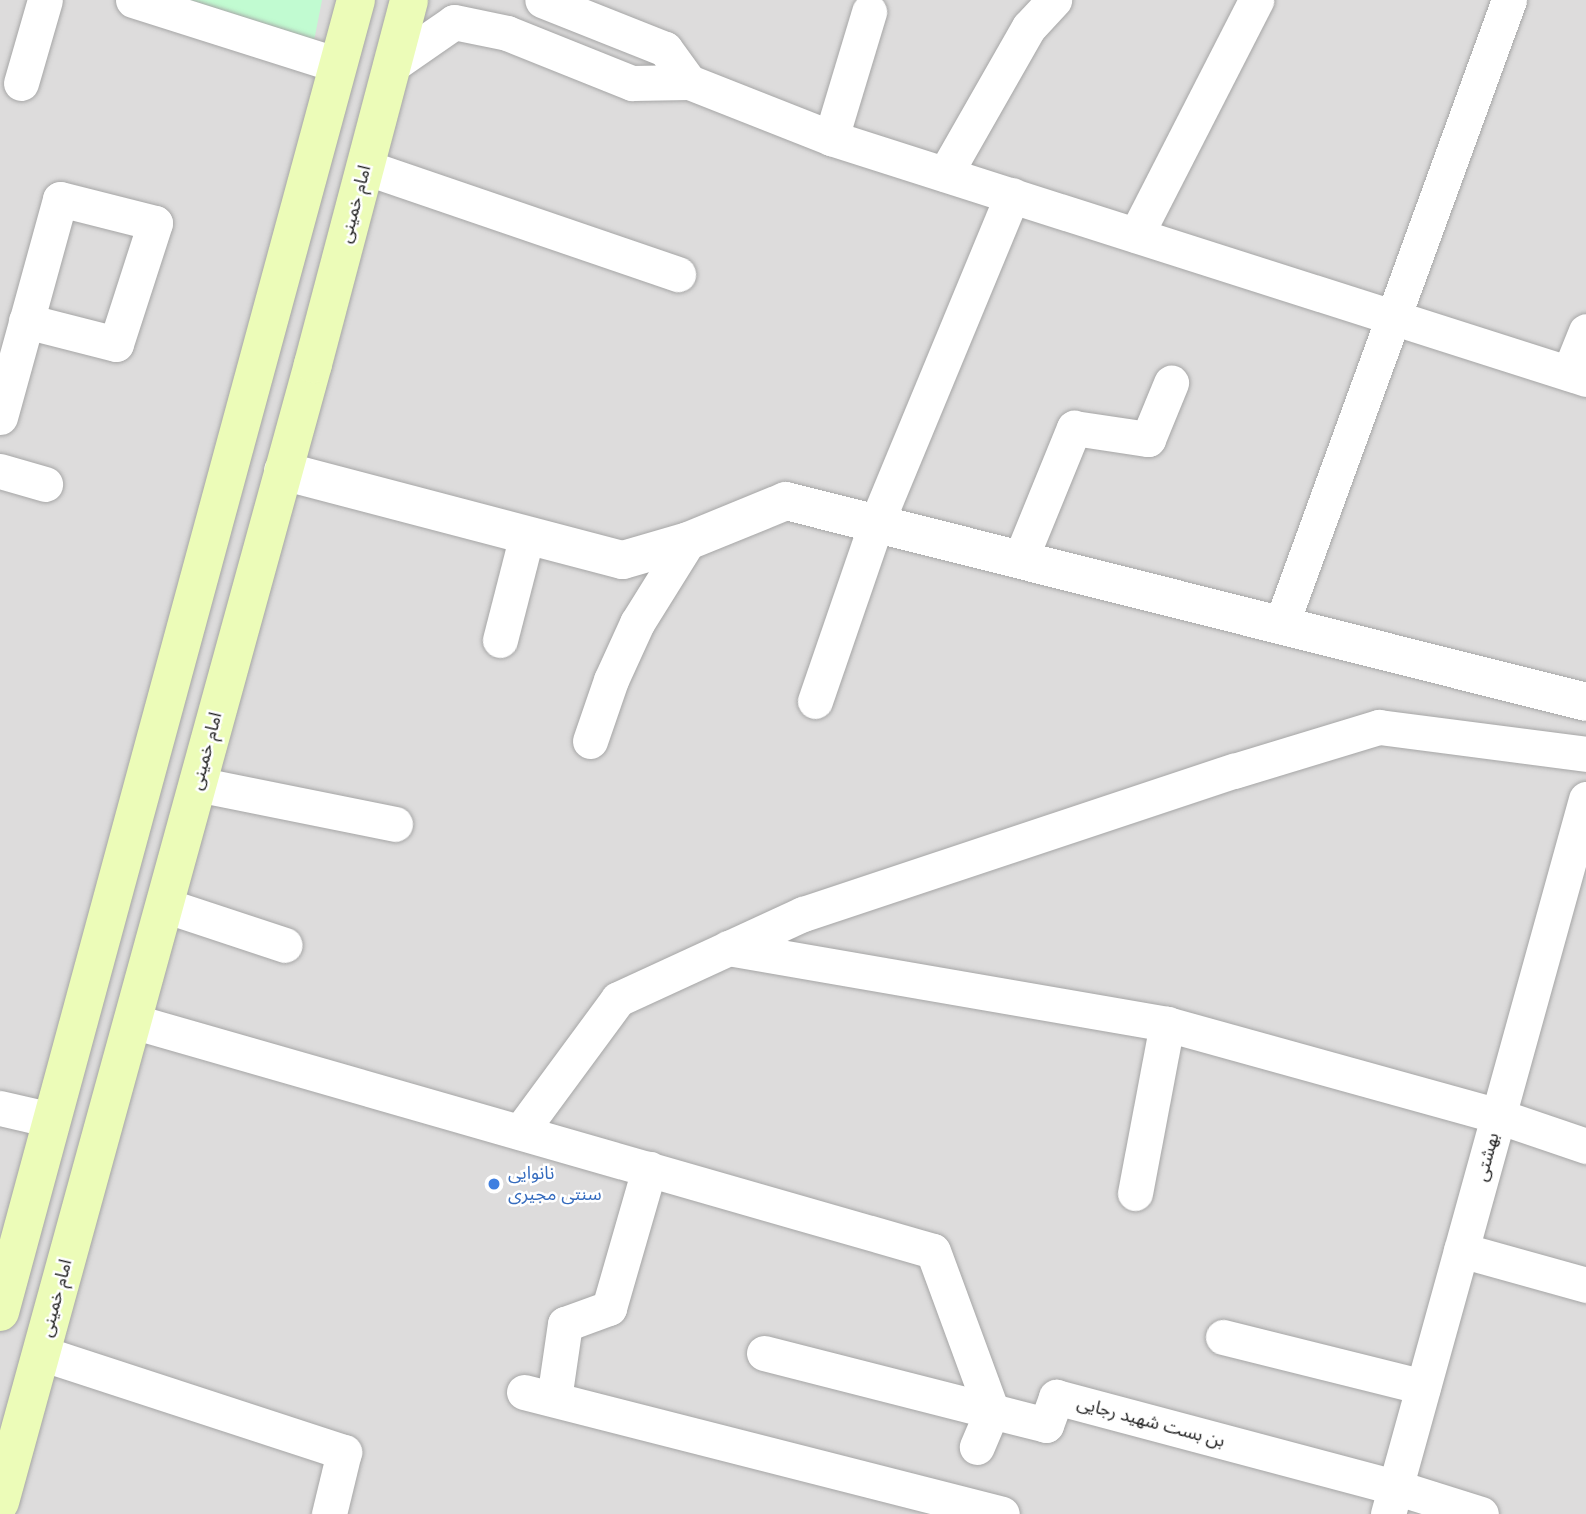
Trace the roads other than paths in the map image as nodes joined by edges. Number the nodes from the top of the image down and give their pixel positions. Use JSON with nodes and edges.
{"nodes":[{"id":1,"x":46,"y":0,"type":"edge"},
{"id":2,"x":133,"y":0,"type":"edge"},
{"id":3,"x":356,"y":0,"type":"edge"},
{"id":4,"x":409,"y":0,"type":"edge"},
{"id":5,"x":542,"y":0,"type":"edge"},
{"id":6,"x":1054,"y":0,"type":"edge"},
{"id":7,"x":1256,"y":0,"type":"edge"},
{"id":8,"x":1509,"y":0,"type":"edge"},
{"id":9,"x":869,"y":12,"type":"dead end"},
{"id":10,"x":338,"y":65,"type":"junction"},
{"id":11,"x":392,"y":65,"type":"junction"},
{"id":12,"x":689,"y":82,"type":"junction"},
{"id":13,"x":21,"y":83,"type":"dead end"},
{"id":14,"x":831,"y":138,"type":"junction"},
{"id":15,"x":365,"y":167,"type":"junction"},
{"id":16,"x":945,"y":174,"type":"junction"},
{"id":17,"x":1012,"y":195,"type":"junction"},
{"id":18,"x":1136,"y":235,"type":"junction"},
{"id":19,"x":678,"y":274,"type":"dead end"},
{"id":20,"x":1393,"y":317,"type":"junction"},
{"id":21,"x":26,"y":321,"type":"junction"},
{"id":22,"x":1586,"y":331,"type":"edge"},
{"id":23,"x":1580,"y":373,"type":"edge"},
{"id":24,"x":1171,"y":383,"type":"dead end"},
{"id":25,"x":1586,"y":405,"type":"edge"},
{"id":26,"x":0,"y":417,"type":"edge"},
{"id":27,"x":0,"y":471,"type":"edge"},
{"id":28,"x":283,"y":471,"type":"junction"},
{"id":29,"x":45,"y":484,"type":"dead end"},
{"id":30,"x":876,"y":524,"type":"junction"},
{"id":31,"x":527,"y":535,"type":"junction"},
{"id":32,"x":688,"y":541,"type":"junction"},
{"id":33,"x":1020,"y":560,"type":"junction"},
{"id":34,"x":1280,"y":625,"type":"junction"},
{"id":35,"x":500,"y":640,"type":"dead end"},
{"id":36,"x":815,"y":701,"type":"dead end"},
{"id":37,"x":1586,"y":702,"type":"edge"},
{"id":38,"x":590,"y":741,"type":"dead end"},
{"id":39,"x":1586,"y":754,"type":"edge"},
{"id":40,"x":197,"y":784,"type":"junction"},
{"id":41,"x":1586,"y":799,"type":"edge"},
{"id":42,"x":395,"y":824,"type":"dead end"},
{"id":43,"x":114,"y":887,"type":"junction"},
{"id":44,"x":1573,"y":899,"type":"edge"},
{"id":45,"x":164,"y":905,"type":"junction"},
{"id":46,"x":285,"y":945,"type":"dead end"},
{"id":47,"x":728,"y":948,"type":"junction"},
{"id":48,"x":132,"y":1021,"type":"junction"},
{"id":49,"x":1167,"y":1024,"type":"junction"},
{"id":50,"x":0,"y":1108,"type":"edge"},
{"id":51,"x":1498,"y":1116,"type":"junction"},
{"id":52,"x":52,"y":1119,"type":"junction"},
{"id":53,"x":520,"y":1132,"type":"junction"},
{"id":54,"x":1586,"y":1146,"type":"edge"},
{"id":55,"x":649,"y":1169,"type":"junction"},
{"id":56,"x":1135,"y":1193,"type":"dead end"},
{"id":57,"x":1461,"y":1250,"type":"junction"},
{"id":58,"x":1586,"y":1285,"type":"edge"},
{"id":59,"x":0,"y":1312,"type":"edge"},
{"id":60,"x":1223,"y":1337,"type":"dead end"},
{"id":61,"x":41,"y":1353,"type":"junction"},
{"id":62,"x":764,"y":1353,"type":"dead end"},
{"id":63,"x":1423,"y":1387,"type":"junction"},
{"id":64,"x":12,"y":1409,"type":"edge"},
{"id":65,"x":992,"y":1412,"type":"junction"},
{"id":66,"x":977,"y":1447,"type":"dead end"},
{"id":67,"x":1391,"y":1500,"type":"edge"},
{"id":68,"x":0,"y":1502,"type":"edge"},
{"id":69,"x":329,"y":1514,"type":"edge"},
{"id":70,"x":1002,"y":1514,"type":"edge"},
{"id":71,"x":1481,"y":1514,"type":"edge"}],
"edges":[{"from":1,"to":13,"type":"street"},
{"from":2,"to":10,"type":"street"},
{"from":3,"to":10,"type":"main road"},
{"from":4,"to":11,"type":"main road","name":"امام خمینی"},
{"from":5,"to":12,"type":"street"},
{"from":6,"to":16,"type":"street"},
{"from":7,"to":18,"type":"street"},
{"from":8,"to":20,"type":"street"},
{"from":9,"to":14,"type":"street"},
{"from":10,"to":43,"type":"main road"},
{"from":11,"to":12,"type":"street"},
{"from":11,"to":15,"type":"main road","name":"امام خمینی"},
{"from":12,"to":14,"type":"street"},
{"from":14,"to":16,"type":"street"},
{"from":15,"to":19,"type":"street"},
{"from":15,"to":28,"type":"main road","name":"امام خمینی"},
{"from":16,"to":17,"type":"street"},
{"from":17,"to":18,"type":"street"},
{"from":17,"to":30,"type":"street"},
{"from":18,"to":20,"type":"street"},
{"from":20,"to":23,"type":"street"},
{"from":20,"to":34,"type":"street"},
{"from":21,"to":21,"type":"street"},
{"from":21,"to":26,"type":"street"},
{"from":22,"to":23,"type":"street"},
{"from":23,"to":25,"type":"street"},
{"from":24,"to":33,"type":"street"},
{"from":27,"to":29,"type":"street"},
{"from":28,"to":31,"type":"street"},
{"from":28,"to":40,"type":"main road","name":"امام خمینی"},
{"from":30,"to":32,"type":"street"},
{"from":30,"to":33,"type":"street"},
{"from":30,"to":36,"type":"street"},
{"from":31,"to":32,"type":"street"},
{"from":31,"to":35,"type":"street"},
{"from":32,"to":38,"type":"street"},
{"from":33,"to":34,"type":"street"},
{"from":34,"to":37,"type":"street"},
{"from":39,"to":47,"type":"street"},
{"from":40,"to":42,"type":"street"},
{"from":40,"to":45,"type":"main road","name":"امام خمینی"},
{"from":41,"to":44,"type":"street","name":"بهشتی"},
{"from":43,"to":45,"type":"main road"},
{"from":43,"to":52,"type":"main road"},
{"from":44,"to":51,"type":"street","name":"بهشتی"},
{"from":45,"to":46,"type":"street"},
{"from":45,"to":48,"type":"main road","name":"امام خمینی"},
{"from":47,"to":49,"type":"street"},
{"from":47,"to":53,"type":"street"},
{"from":48,"to":53,"type":"street"},
{"from":48,"to":61,"type":"main road","name":"امام خمینی"},
{"from":49,"to":51,"type":"street"},
{"from":49,"to":56,"type":"street"},
{"from":50,"to":52,"type":"street"},
{"from":51,"to":54,"type":"street"},
{"from":51,"to":57,"type":"street","name":"بهشتی"},
{"from":52,"to":59,"type":"main road"},
{"from":53,"to":55,"type":"street"},
{"from":55,"to":65,"type":"street"},
{"from":55,"to":70,"type":"street"},
{"from":57,"to":58,"type":"street"},
{"from":57,"to":63,"type":"street","name":"بهشتی"},
{"from":60,"to":63,"type":"street"},
{"from":61,"to":64,"type":"main road","name":"امام خمینی"},
{"from":61,"to":69,"type":"street"},
{"from":62,"to":65,"type":"street","name":"بن بست شهید رجایی"},
{"from":63,"to":67,"type":"street","name":"بهشتی"},
{"from":64,"to":68,"type":"main road","name":"امام خمینی"},
{"from":65,"to":66,"type":"street"},
{"from":65,"to":67,"type":"street","name":"بن بست شهید رجایی"},
{"from":67,"to":71,"type":"street"}]}
